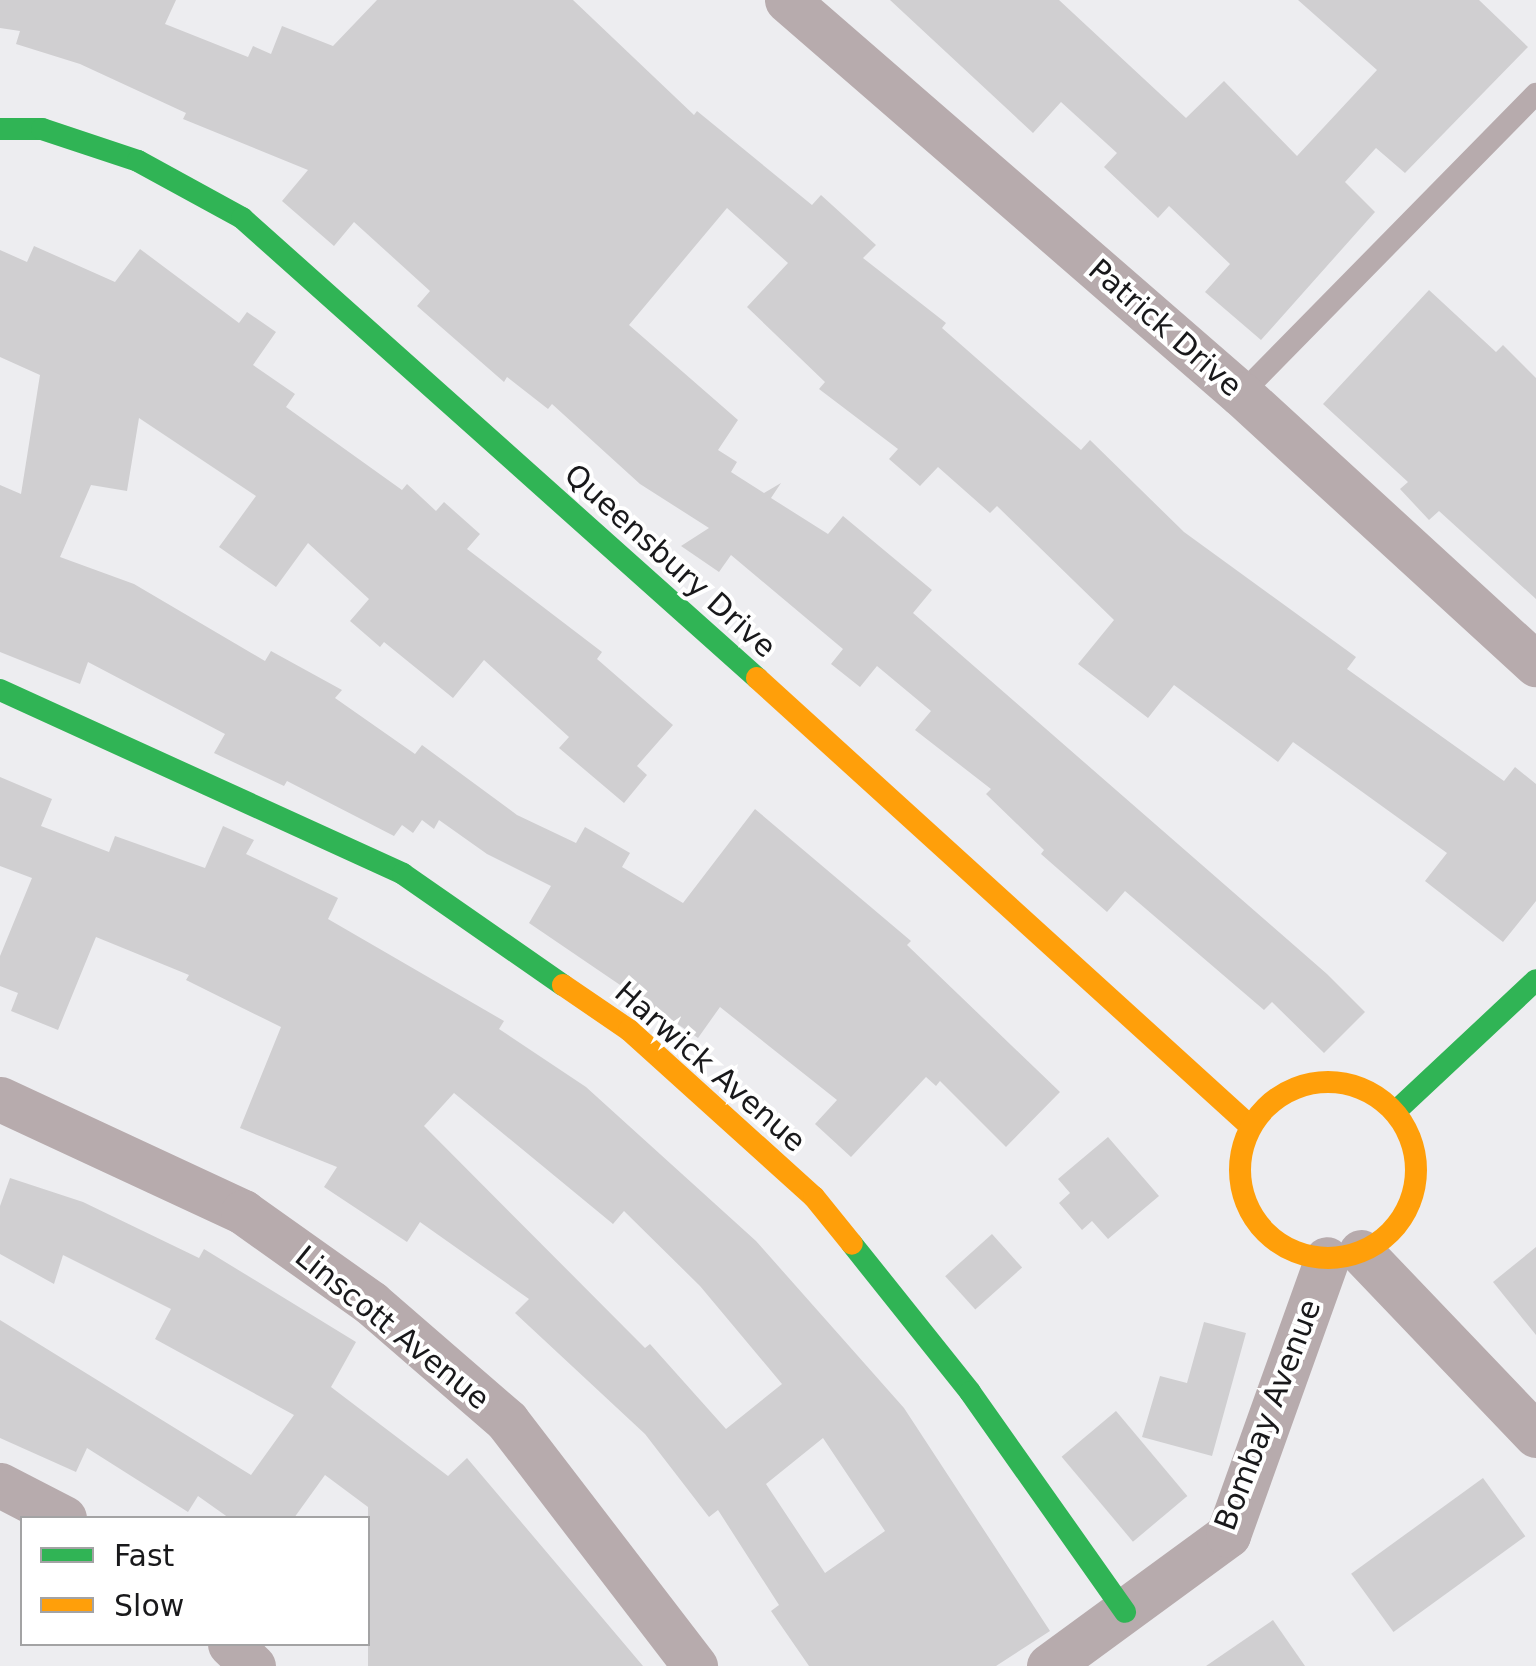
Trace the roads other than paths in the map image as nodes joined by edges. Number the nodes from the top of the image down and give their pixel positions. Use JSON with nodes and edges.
{"nodes":[{"id":1,"x":787,"y":0,"type":"edge"},
{"id":2,"x":1536,"y":94,"type":"edge"},
{"id":3,"x":0,"y":129,"type":"edge"},
{"id":4,"x":1241,"y":394,"type":"junction"},
{"id":5,"x":1536,"y":664,"type":"edge"},
{"id":6,"x":0,"y":690,"type":"edge"},
{"id":7,"x":1536,"y":980,"type":"edge"},
{"id":8,"x":0,"y":1099,"type":"edge"},
{"id":9,"x":1395,"y":1112,"type":"junction"},
{"id":10,"x":1250,"y":1126,"type":"junction"},
{"id":11,"x":1344,"y":1255,"type":"junction"},
{"id":12,"x":1536,"y":1435,"type":"edge"},
{"id":13,"x":0,"y":1484,"type":"edge"},
{"id":14,"x":60,"y":1516,"type":"edge"},
{"id":15,"x":1125,"y":1612,"type":"junction"},
{"id":16,"x":232,"y":1646,"type":"edge"},
{"id":17,"x":253,"y":1666,"type":"edge"},
{"id":18,"x":695,"y":1666,"type":"edge"},
{"id":19,"x":1049,"y":1666,"type":"edge"}],
"edges":[{"from":1,"to":4,"type":"street","name":"Patrick Drive"},
{"from":2,"to":4,"type":"lane"},
{"from":3,"to":10,"type":"street","name":"Queensbury Drive"},
{"from":4,"to":5,"type":"street","name":"Patrick Drive"},
{"from":6,"to":15,"type":"street","name":"Harwick Avenue"},
{"from":7,"to":9,"type":"street"},
{"from":8,"to":18,"type":"street","name":"Linscott Avenue"},
{"from":9,"to":10,"type":"street"},
{"from":9,"to":11,"type":"street"},
{"from":10,"to":11,"type":"street"},
{"from":11,"to":12,"type":"street"},
{"from":11,"to":15,"type":"street","name":"Bombay Avenue"},
{"from":13,"to":14,"type":"street"},
{"from":15,"to":19,"type":"street","name":"Bombay Avenue"},
{"from":16,"to":17,"type":"street"}]}
